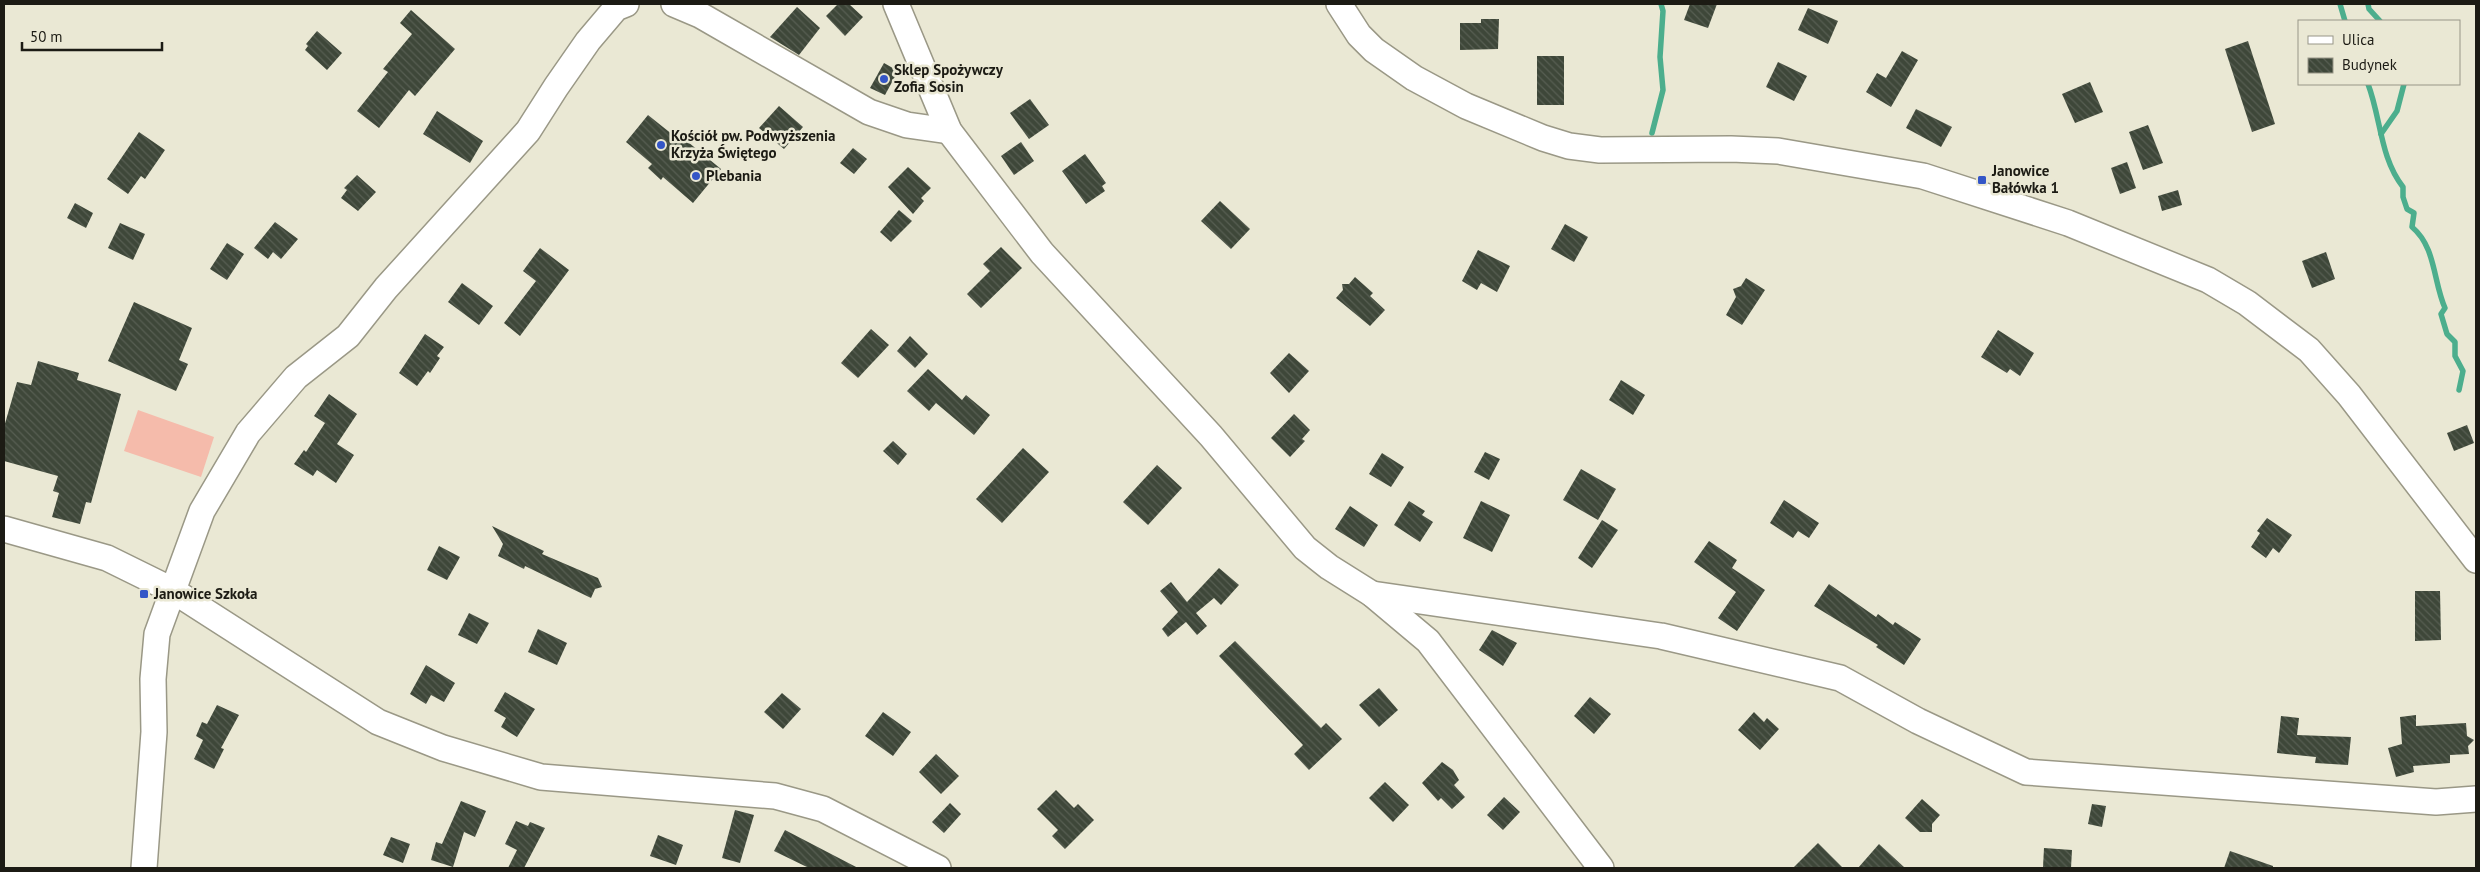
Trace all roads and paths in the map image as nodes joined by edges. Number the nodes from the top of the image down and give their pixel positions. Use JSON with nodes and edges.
{"nodes":[{"id":1,"x":626,"y":4,"type":"edge"},
{"id":2,"x":674,"y":4,"type":"edge"},
{"id":3,"x":896,"y":4,"type":"edge"},
{"id":4,"x":1339,"y":4,"type":"edge"},
{"id":5,"x":949,"y":131,"type":"junction"},
{"id":6,"x":4,"y":529,"type":"edge"},
{"id":7,"x":2476,"y":560,"type":"edge"},
{"id":8,"x":172,"y":590,"type":"junction"},
{"id":9,"x":1372,"y":594,"type":"junction"},
{"id":10,"x":2476,"y":799,"type":"edge"},
{"id":11,"x":144,"y":868,"type":"edge"},
{"id":12,"x":938,"y":868,"type":"edge"},
{"id":13,"x":1601,"y":868,"type":"edge"}],
"edges":[{"from":1,"to":8,"type":"street"},
{"from":2,"to":5,"type":"street"},
{"from":3,"to":5,"type":"street"},
{"from":4,"to":7,"type":"street"},
{"from":5,"to":9,"type":"street"},
{"from":6,"to":8,"type":"street"},
{"from":8,"to":11,"type":"street"},
{"from":8,"to":12,"type":"street"},
{"from":9,"to":10,"type":"street"},
{"from":9,"to":13,"type":"street"}]}
